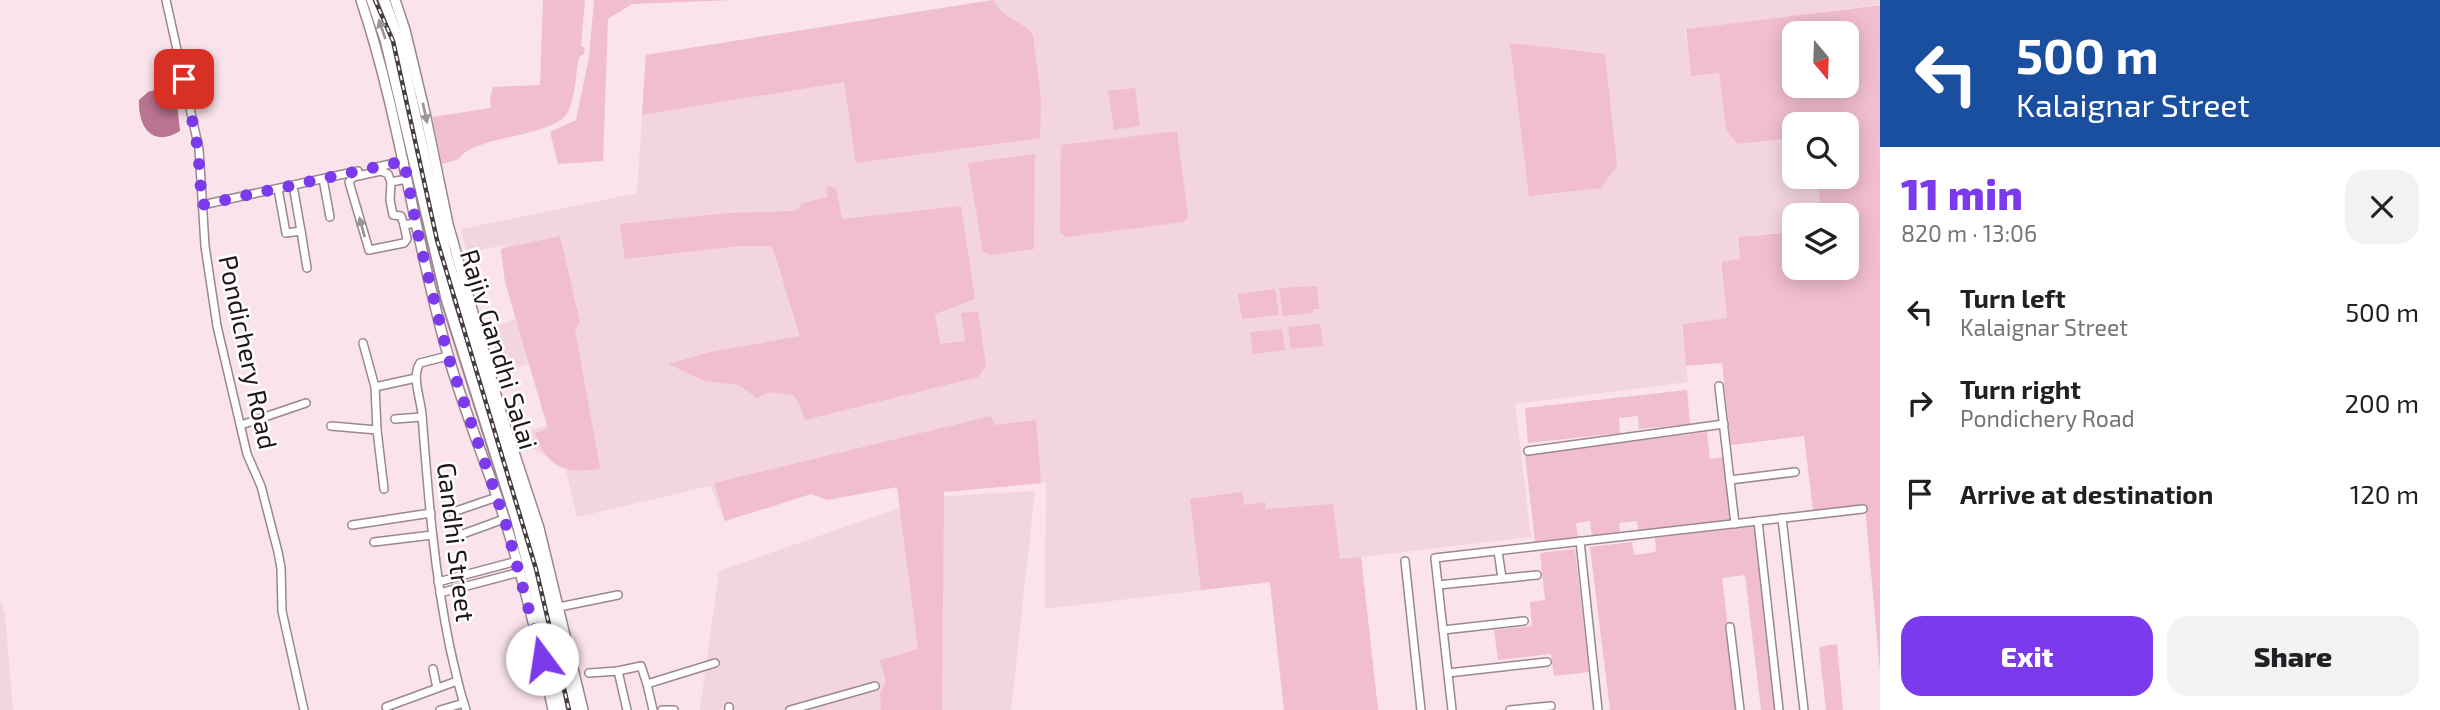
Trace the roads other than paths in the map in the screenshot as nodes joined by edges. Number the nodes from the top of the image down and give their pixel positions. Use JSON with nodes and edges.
{"nodes":[{"id":1,"x":166,"y":0,"type":"edge"},
{"id":2,"x":361,"y":0,"type":"edge"},
{"id":3,"x":372,"y":0,"type":"edge"},
{"id":4,"x":384,"y":0,"type":"edge"},
{"id":5,"x":395,"y":0,"type":"edge"},
{"id":6,"x":404,"y":161,"type":"junction"},
{"id":7,"x":323,"y":179,"type":"junction"},
{"id":8,"x":407,"y":179,"type":"junction"},
{"id":9,"x":391,"y":181,"type":"junction"},
{"id":10,"x":425,"y":186,"type":"junction"},
{"id":11,"x":278,"y":189,"type":"junction"},
{"id":12,"x":294,"y":191,"type":"dead end"},
{"id":13,"x":202,"y":205,"type":"junction"},
{"id":14,"x":330,"y":217,"type":"dead end"},
{"id":15,"x":416,"y":223,"type":"junction"},
{"id":16,"x":404,"y":225,"type":"junction"},
{"id":17,"x":301,"y":231,"type":"junction"},
{"id":18,"x":307,"y":268,"type":"dead end"},
{"id":19,"x":363,"y":343,"type":"dead end"},
{"id":20,"x":448,"y":356,"type":"junction"},
{"id":21,"x":416,"y":378,"type":"junction"},
{"id":22,"x":1719,"y":386,"type":"dead end"},
{"id":23,"x":375,"y":387,"type":"junction"},
{"id":24,"x":306,"y":403,"type":"dead end"},
{"id":25,"x":422,"y":417,"type":"junction"},
{"id":26,"x":396,"y":419,"type":"dead end"},
{"id":27,"x":1724,"y":424,"type":"junction"},
{"id":28,"x":241,"y":425,"type":"junction"},
{"id":29,"x":331,"y":426,"type":"dead end"},
{"id":30,"x":377,"y":430,"type":"junction"},
{"id":31,"x":1528,"y":451,"type":"dead end"},
{"id":32,"x":1795,"y":472,"type":"dead end"},
{"id":33,"x":1730,"y":480,"type":"junction"},
{"id":34,"x":384,"y":489,"type":"dead end"},
{"id":35,"x":497,"y":496,"type":"junction"},
{"id":36,"x":1863,"y":509,"type":"dead end"},
{"id":37,"x":431,"y":513,"type":"junction"},
{"id":38,"x":1782,"y":518,"type":"junction"},
{"id":39,"x":504,"y":519,"type":"junction"},
{"id":40,"x":1758,"y":521,"type":"junction"},
{"id":41,"x":1735,"y":523,"type":"junction"},
{"id":42,"x":352,"y":525,"type":"dead end"},
{"id":43,"x":432,"y":535,"type":"junction"},
{"id":44,"x":1580,"y":541,"type":"junction"},
{"id":45,"x":374,"y":542,"type":"dead end"},
{"id":46,"x":1499,"y":551,"type":"junction"},
{"id":47,"x":517,"y":561,"type":"junction"},
{"id":48,"x":1405,"y":561,"type":"dead end"},
{"id":49,"x":520,"y":572,"type":"junction"},
{"id":50,"x":1537,"y":575,"type":"dead end"},
{"id":51,"x":1502,"y":578,"type":"junction"},
{"id":52,"x":439,"y":582,"type":"junction"},
{"id":53,"x":1438,"y":585,"type":"junction"},
{"id":54,"x":440,"y":593,"type":"junction"},
{"id":55,"x":618,"y":595,"type":"dead end"},
{"id":56,"x":559,"y":607,"type":"junction"},
{"id":57,"x":1524,"y":621,"type":"dead end"},
{"id":58,"x":1730,"y":627,"type":"dead end"},
{"id":59,"x":1443,"y":630,"type":"junction"},
{"id":60,"x":1547,"y":662,"type":"dead end"},
{"id":61,"x":715,"y":663,"type":"dead end"},
{"id":62,"x":433,"y":669,"type":"dead end"},
{"id":63,"x":618,"y":671,"type":"junction"},
{"id":64,"x":589,"y":673,"type":"dead end"},
{"id":65,"x":1448,"y":673,"type":"junction"},
{"id":66,"x":457,"y":681,"type":"junction"},
{"id":67,"x":646,"y":684,"type":"junction"},
{"id":68,"x":875,"y":686,"type":"dead end"},
{"id":69,"x":437,"y":688,"type":"junction"},
{"id":70,"x":1551,"y":706,"type":"dead end"},
{"id":71,"x":386,"y":707,"type":"dead end"},
{"id":72,"x":465,"y":707,"type":"edge"},
{"id":73,"x":303,"y":710,"type":"edge"},
{"id":74,"x":440,"y":710,"type":"edge"},
{"id":75,"x":553,"y":710,"type":"edge"},
{"id":76,"x":561,"y":710,"type":"edge"},
{"id":77,"x":575,"y":710,"type":"edge"},
{"id":78,"x":583,"y":710,"type":"edge"},
{"id":79,"x":627,"y":710,"type":"edge"},
{"id":80,"x":653,"y":710,"type":"edge"},
{"id":81,"x":663,"y":710,"type":"edge"},
{"id":82,"x":674,"y":710,"type":"edge"},
{"id":83,"x":790,"y":710,"type":"edge"},
{"id":84,"x":1421,"y":710,"type":"edge"},
{"id":85,"x":1452,"y":710,"type":"edge"},
{"id":86,"x":1510,"y":710,"type":"edge"},
{"id":87,"x":1598,"y":710,"type":"edge"},
{"id":88,"x":1740,"y":710,"type":"edge"},
{"id":89,"x":1779,"y":710,"type":"edge"},
{"id":90,"x":1804,"y":710,"type":"edge"}],
"edges":[{"from":1,"to":13,"type":"street","name":"Pondichery Road"},
{"from":2,"to":6,"type":"street"},
{"from":10,"to":3,"type":"main road","name":"Rajiv Gandhi Salai","one_way":true},
{"from":4,"to":10,"type":"main road","name":"Rajiv Gandhi Salai"},
{"from":5,"to":56,"type":"street","one_way":true},
{"from":6,"to":7,"type":"street"},
{"from":6,"to":8,"type":"street"},
{"from":7,"to":11,"type":"street"},
{"from":7,"to":14,"type":"street"},
{"from":8,"to":9,"type":"street"},
{"from":8,"to":15,"type":"street"},
{"from":9,"to":16,"type":"street"},
{"from":16,"to":9,"type":"street","one_way":true},
{"from":10,"to":76,"type":"main road","name":"Rajiv Gandhi Salai"},
{"from":10,"to":77,"type":"main road","name":"Rajiv Gandhi Salai"},
{"from":11,"to":13,"type":"street"},
{"from":11,"to":17,"type":"street"},
{"from":12,"to":17,"type":"street"},
{"from":13,"to":28,"type":"street","name":"Pondichery Road"},
{"from":15,"to":16,"type":"street"},
{"from":15,"to":20,"type":"street"},
{"from":17,"to":18,"type":"street"},
{"from":19,"to":23,"type":"street"},
{"from":20,"to":21,"type":"street"},
{"from":20,"to":35,"type":"street"},
{"from":21,"to":23,"type":"street"},
{"from":21,"to":25,"type":"street","name":"Gandhi Street"},
{"from":22,"to":27,"type":"street"},
{"from":23,"to":30,"type":"street"},
{"from":24,"to":28,"type":"street"},
{"from":25,"to":26,"type":"street"},
{"from":25,"to":37,"type":"street","name":"Gandhi Street"},
{"from":27,"to":31,"type":"street"},
{"from":27,"to":33,"type":"street"},
{"from":28,"to":73,"type":"street","name":"Pondichery Road"},
{"from":29,"to":30,"type":"street"},
{"from":30,"to":34,"type":"street"},
{"from":32,"to":33,"type":"street"},
{"from":33,"to":41,"type":"street"},
{"from":35,"to":39,"type":"street"},
{"from":35,"to":39,"type":"street"},
{"from":36,"to":38,"type":"street"},
{"from":37,"to":42,"type":"street"},
{"from":37,"to":43,"type":"street","name":"Gandhi Street"},
{"from":38,"to":40,"type":"street"},
{"from":38,"to":90,"type":"street"},
{"from":39,"to":47,"type":"street"},
{"from":40,"to":41,"type":"street"},
{"from":40,"to":89,"type":"street"},
{"from":41,"to":44,"type":"street"},
{"from":43,"to":45,"type":"street"},
{"from":43,"to":52,"type":"street","name":"Gandhi Street"},
{"from":44,"to":46,"type":"street"},
{"from":44,"to":87,"type":"street"},
{"from":46,"to":51,"type":"street"},
{"from":46,"to":53,"type":"street"},
{"from":47,"to":49,"type":"street"},
{"from":47,"to":52,"type":"street"},
{"from":48,"to":84,"type":"street"},
{"from":49,"to":54,"type":"street"},
{"from":49,"to":75,"type":"street"},
{"from":50,"to":51,"type":"street"},
{"from":51,"to":53,"type":"street"},
{"from":52,"to":54,"type":"street","name":"Gandhi Street"},
{"from":53,"to":59,"type":"street"},
{"from":54,"to":66,"type":"street","name":"Gandhi Street"},
{"from":55,"to":56,"type":"street"},
{"from":56,"to":78,"type":"street"},
{"from":57,"to":59,"type":"street"},
{"from":58,"to":88,"type":"street"},
{"from":59,"to":65,"type":"street"},
{"from":60,"to":65,"type":"street"},
{"from":61,"to":67,"type":"street"},
{"from":62,"to":69,"type":"street"},
{"from":63,"to":64,"type":"street"},
{"from":63,"to":67,"type":"street"},
{"from":63,"to":79,"type":"street"},
{"from":65,"to":85,"type":"street"},
{"from":66,"to":69,"type":"street"},
{"from":66,"to":72,"type":"street","name":"Gandhi Street"},
{"from":67,"to":80,"type":"street"},
{"from":68,"to":83,"type":"street"},
{"from":69,"to":71,"type":"street"},
{"from":70,"to":86,"type":"street"},
{"from":72,"to":74,"type":"street"},
{"from":81,"to":82,"type":"street"}]}
